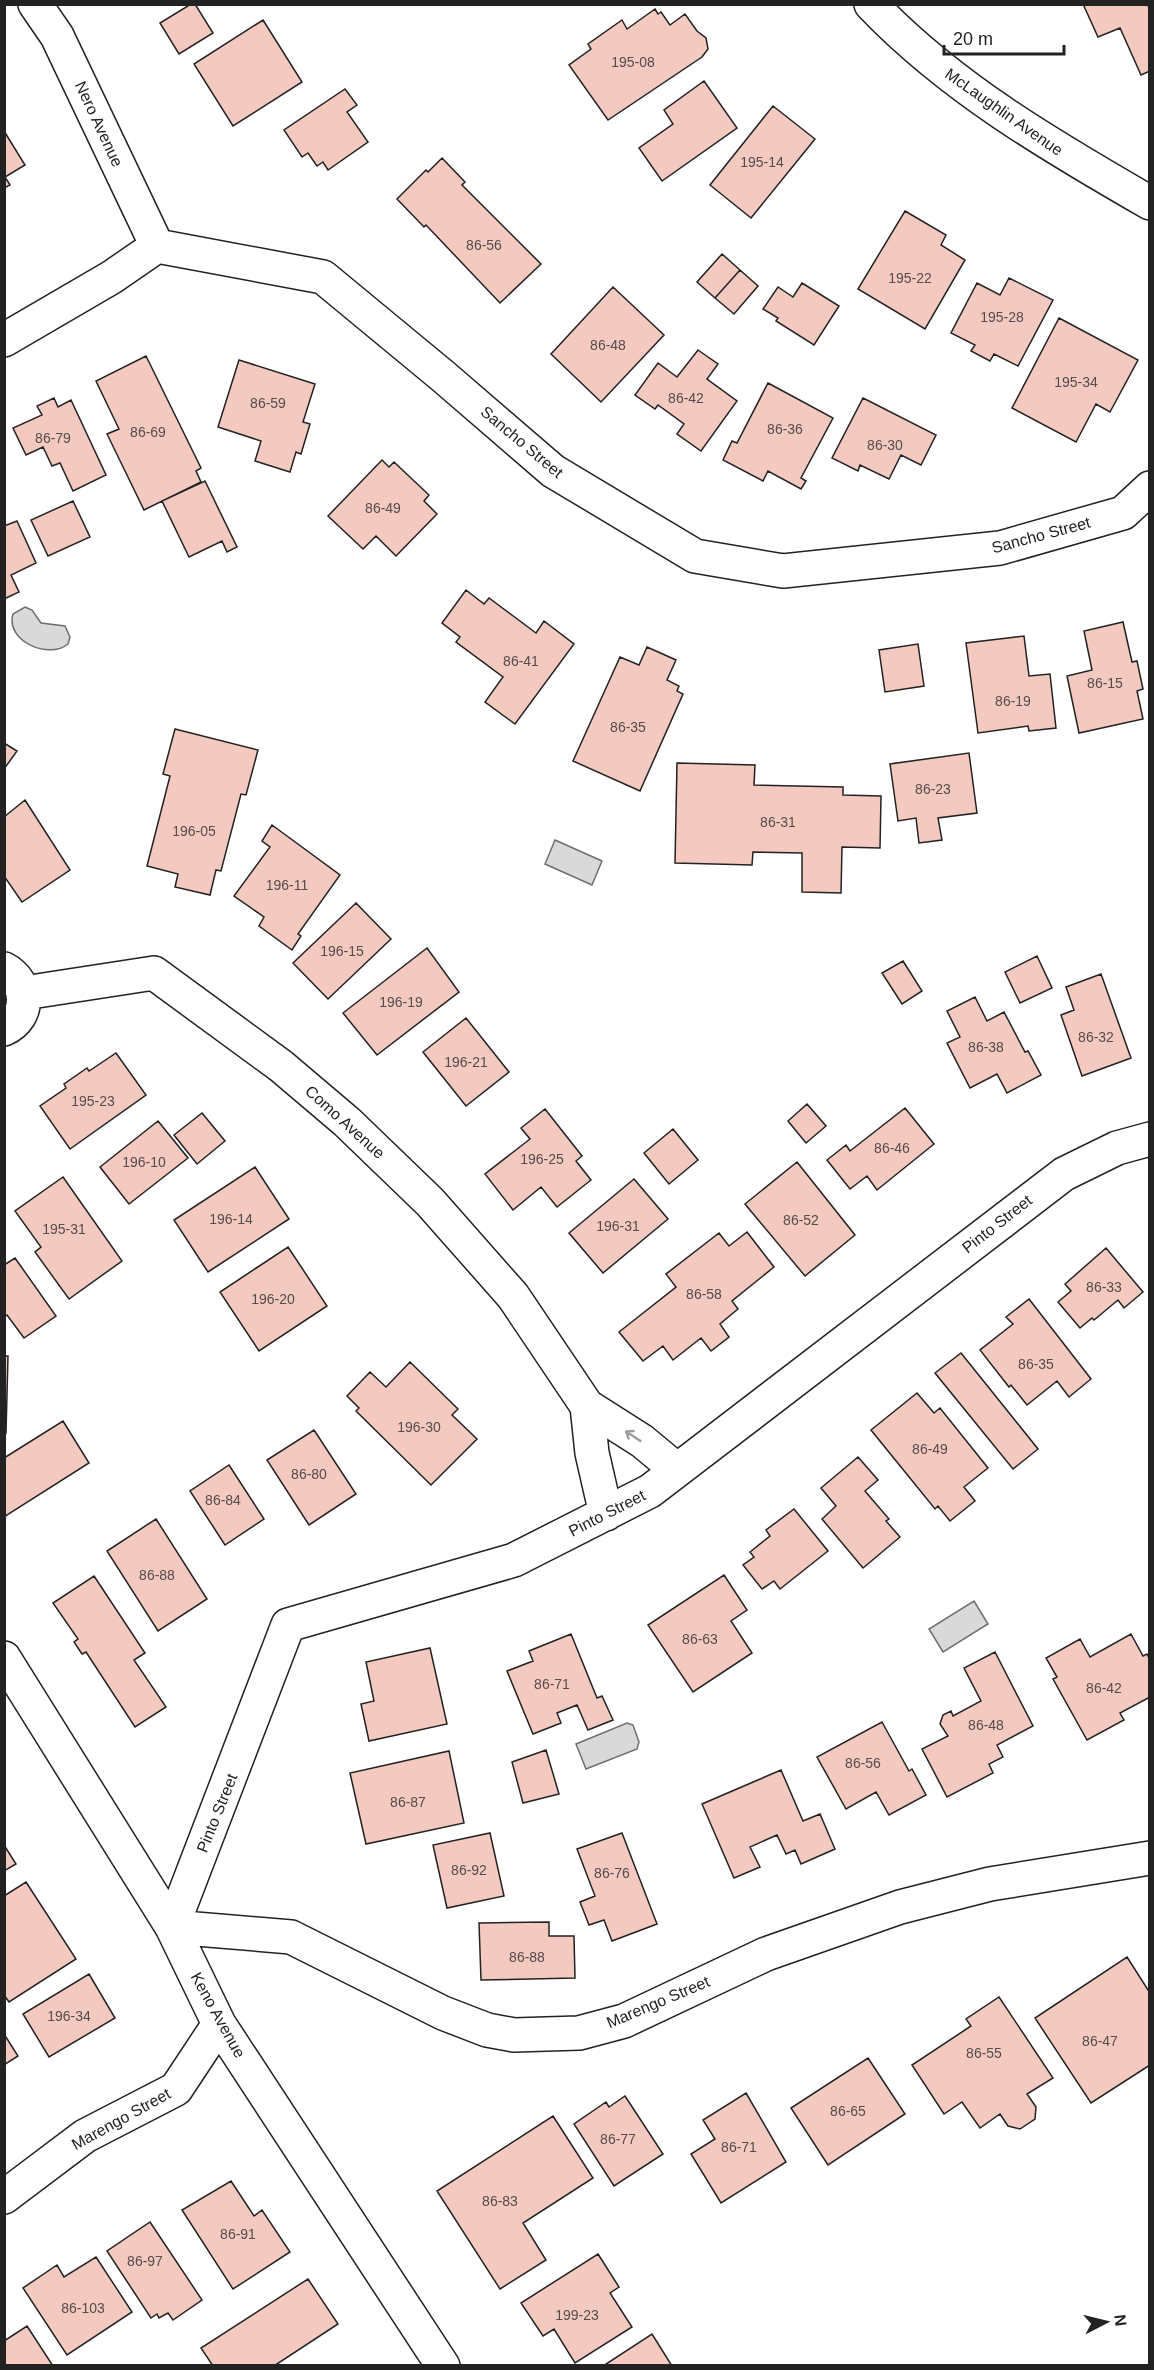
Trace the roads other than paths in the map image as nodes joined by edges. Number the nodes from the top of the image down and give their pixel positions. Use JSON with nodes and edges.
{"nodes":[{"id":1,"x":35,"y":4,"type":"edge"},
{"id":2,"x":871,"y":4,"type":"edge"},
{"id":3,"x":1149,"y":203,"type":"edge"},
{"id":4,"x":157,"y":246,"type":"junction"},
{"id":5,"x":4,"y":340,"type":"edge"},
{"id":6,"x":1149,"y":488,"type":"edge"},
{"id":7,"x":14,"y":981,"type":"edge"},
{"id":8,"x":4,"y":1029,"type":"edge"},
{"id":9,"x":1149,"y":1140,"type":"edge"},
{"id":10,"x":587,"y":1406,"type":"junction"},
{"id":11,"x":677,"y":1470,"type":"junction"},
{"id":12,"x":606,"y":1514,"type":"junction"},
{"id":13,"x":4,"y":1658,"type":"edge"},
{"id":14,"x":1149,"y":1858,"type":"edge"},
{"id":15,"x":172,"y":1927,"type":"junction"},
{"id":16,"x":219,"y":2024,"type":"junction"},
{"id":17,"x":4,"y":2197,"type":"edge"},
{"id":18,"x":443,"y":2366,"type":"edge"}],
"edges":[{"from":1,"to":4,"type":"street","name":"Nero Avenue"},
{"from":2,"to":3,"type":"street","name":"McLaughlin Avenue"},
{"from":4,"to":5,"type":"street"},
{"from":4,"to":6,"type":"street","name":"Sancho Street"},
{"from":7,"to":8,"type":"street"},
{"from":7,"to":10,"type":"street","name":"Como Avenue"},
{"from":9,"to":11,"type":"street","name":"Pinto Street"},
{"from":11,"to":10,"type":"street","name":"Como Avenue","one_way":true},
{"from":10,"to":12,"type":"street","name":"Como Avenue"},
{"from":11,"to":12,"type":"street","name":"Pinto Street"},
{"from":12,"to":15,"type":"street","name":"Pinto Street"},
{"from":13,"to":15,"type":"street","name":"Keno Avenue"},
{"from":14,"to":15,"type":"street","name":"Marengo Street"},
{"from":15,"to":16,"type":"street","name":"Keno Avenue"},
{"from":16,"to":17,"type":"street","name":"Marengo Street"},
{"from":16,"to":18,"type":"street","name":"Keno Avenue"}]}
